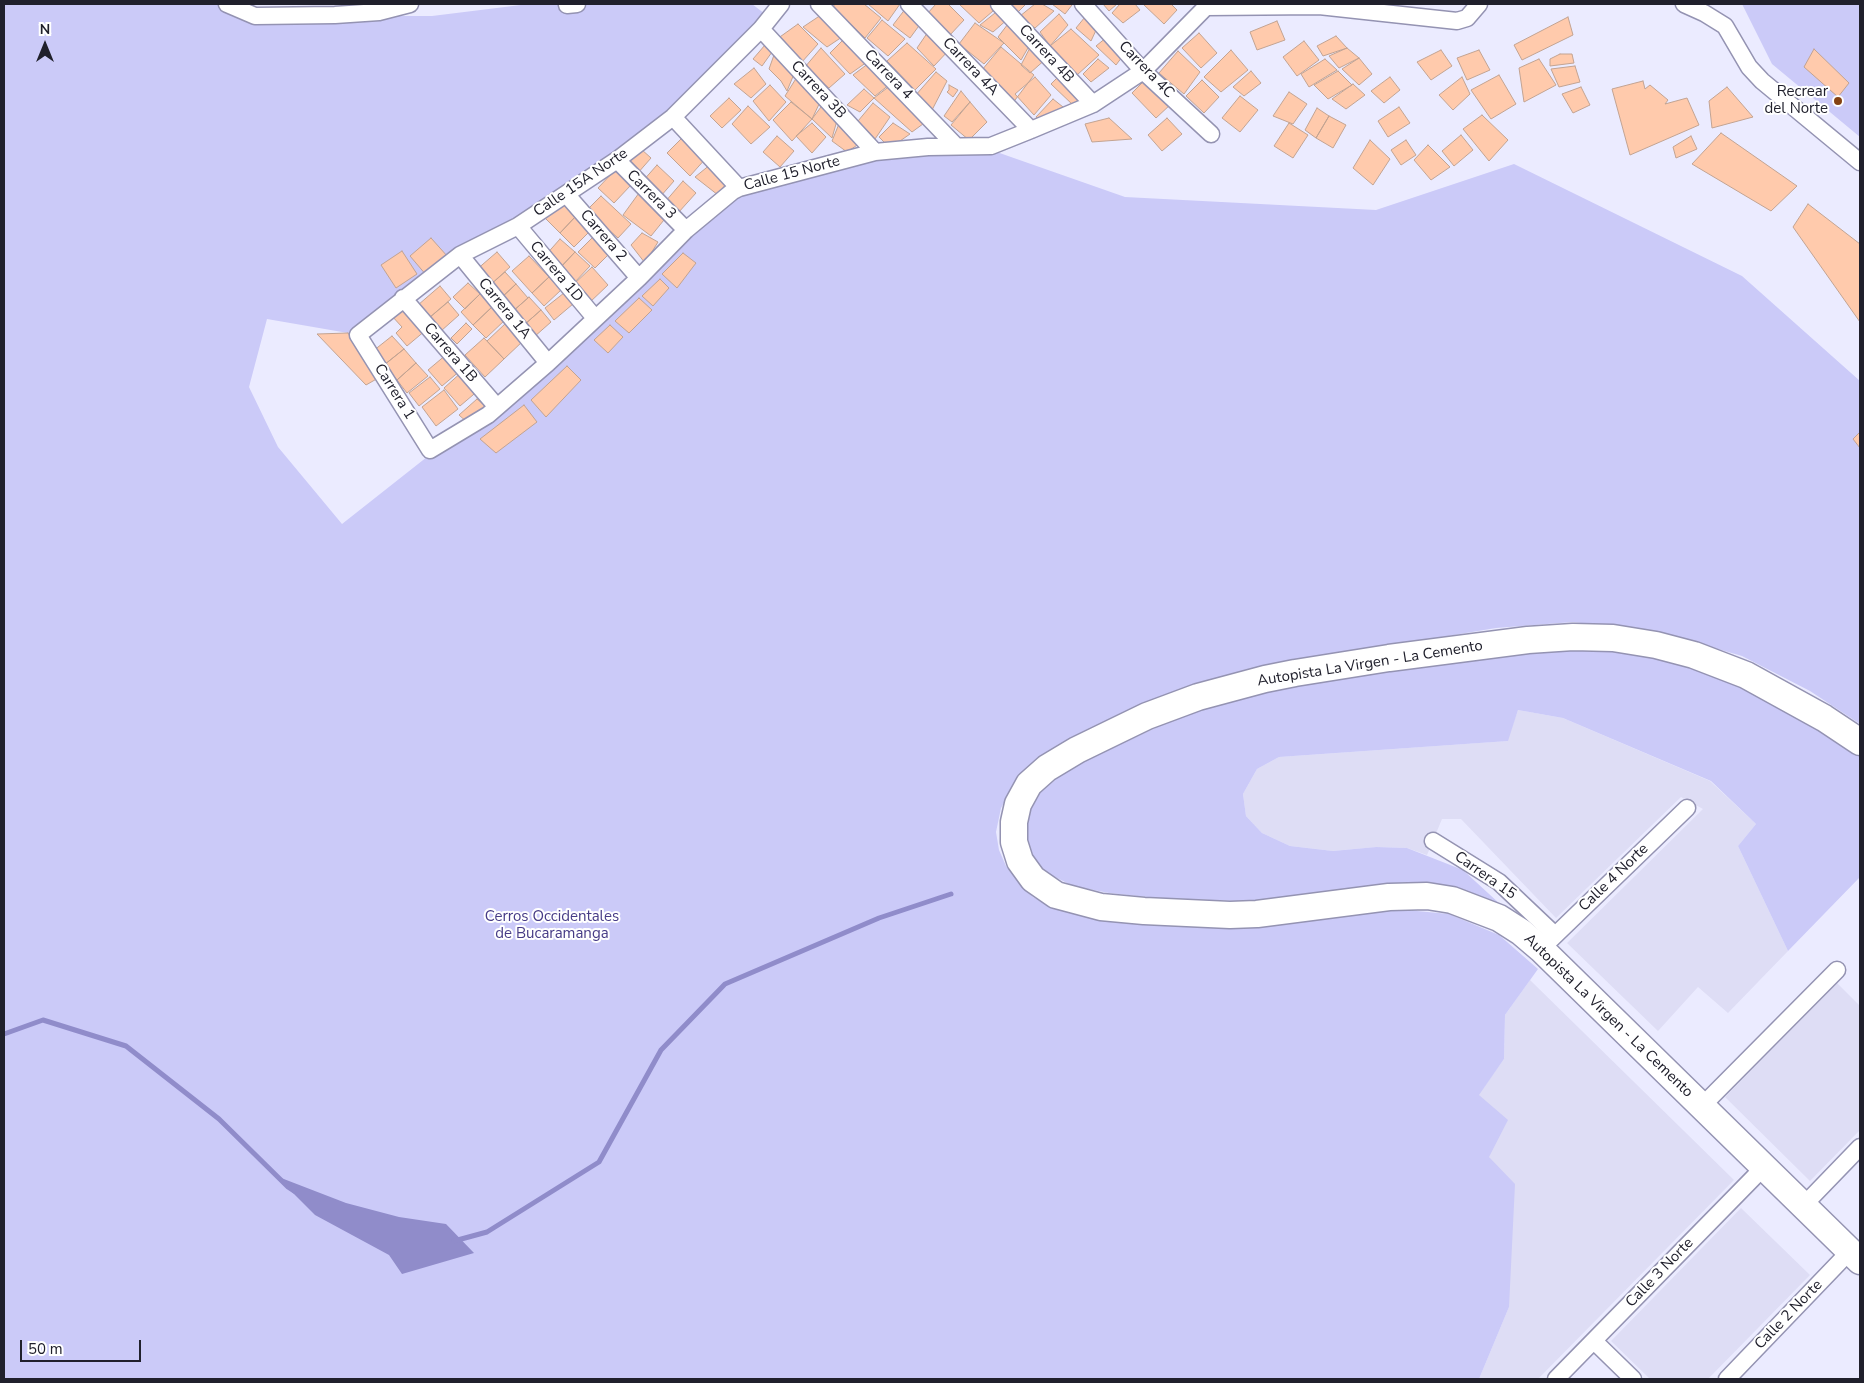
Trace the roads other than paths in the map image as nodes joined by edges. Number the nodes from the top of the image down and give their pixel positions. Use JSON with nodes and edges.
{"nodes":[{"id":1,"x":227,"y":4,"type":"edge"},
{"id":2,"x":410,"y":4,"type":"edge"},
{"id":3,"x":781,"y":4,"type":"edge"},
{"id":4,"x":819,"y":4,"type":"edge"},
{"id":5,"x":909,"y":4,"type":"edge"},
{"id":6,"x":999,"y":4,"type":"edge"},
{"id":7,"x":1084,"y":4,"type":"edge"},
{"id":8,"x":1479,"y":4,"type":"edge"},
{"id":9,"x":1684,"y":4,"type":"edge"},
{"id":10,"x":1203,"y":6,"type":"edge"},
{"id":11,"x":373,"y":8,"type":"edge"},
{"id":12,"x":761,"y":29,"type":"junction"},
{"id":13,"x":1143,"y":71,"type":"junction"},
{"id":14,"x":1093,"y":104,"type":"junction"},
{"id":15,"x":673,"y":117,"type":"junction"},
{"id":16,"x":1031,"y":130,"type":"junction"},
{"id":17,"x":1211,"y":134,"type":"dead end"},
{"id":18,"x":956,"y":146,"type":"junction"},
{"id":19,"x":875,"y":152,"type":"junction"},
{"id":20,"x":617,"y":160,"type":"junction"},
{"id":21,"x":1860,"y":162,"type":"edge"},
{"id":22,"x":739,"y":188,"type":"junction"},
{"id":23,"x":566,"y":194,"type":"junction"},
{"id":24,"x":518,"y":226,"type":"junction"},
{"id":25,"x":686,"y":230,"type":"junction"},
{"id":26,"x":460,"y":255,"type":"junction"},
{"id":27,"x":639,"y":278,"type":"junction"},
{"id":28,"x":403,"y":298,"type":"junction"},
{"id":29,"x":595,"y":318,"type":"junction"},
{"id":30,"x":358,"y":335,"type":"joint"},
{"id":31,"x":548,"y":363,"type":"junction"},
{"id":32,"x":497,"y":407,"type":"junction"},
{"id":33,"x":430,"y":450,"type":"joint"},
{"id":34,"x":1860,"y":742,"type":"edge"},
{"id":35,"x":1686,"y":808,"type":"dead end"},
{"id":36,"x":1433,"y":841,"type":"dead end"},
{"id":37,"x":1548,"y":942,"type":"junction"},
{"id":38,"x":1837,"y":970,"type":"dead end"},
{"id":39,"x":1702,"y":1106,"type":"junction"},
{"id":40,"x":1860,"y":1147,"type":"edge"},
{"id":41,"x":1764,"y":1167,"type":"junction"},
{"id":42,"x":1803,"y":1206,"type":"junction"},
{"id":43,"x":1855,"y":1256,"type":"edge"},
{"id":44,"x":1594,"y":1341,"type":"junction"},
{"id":45,"x":1556,"y":1379,"type":"edge"},
{"id":46,"x":1633,"y":1379,"type":"edge"},
{"id":47,"x":1728,"y":1379,"type":"edge"}],
"edges":[{"from":1,"to":11,"type":"street"},
{"from":2,"to":11,"type":"street"},
{"from":3,"to":12,"type":"street","name":"Calle 15A Norte"},
{"from":4,"to":18,"type":"street","name":"Carrera 4"},
{"from":5,"to":16,"type":"street","name":"Carrera 4A"},
{"from":6,"to":14,"type":"street","name":"Carrera 4B"},
{"from":7,"to":13,"type":"street","name":"Carrera 4C"},
{"from":8,"to":10,"type":"street"},
{"from":9,"to":21,"type":"street"},
{"from":10,"to":13,"type":"street","name":"Calle 15 Norte"},
{"from":12,"to":15,"type":"street","name":"Calle 15A Norte"},
{"from":12,"to":19,"type":"street","name":"Carrera 3B"},
{"from":13,"to":14,"type":"street","name":"Calle 15 Norte"},
{"from":13,"to":17,"type":"street","name":"Carrera 4C"},
{"from":14,"to":16,"type":"street","name":"Calle 15 Norte"},
{"from":15,"to":20,"type":"street","name":"Calle 15A Norte"},
{"from":15,"to":22,"type":"street"},
{"from":16,"to":18,"type":"street","name":"Calle 15 Norte"},
{"from":18,"to":19,"type":"street","name":"Calle 15 Norte"},
{"from":19,"to":22,"type":"street","name":"Calle 15 Norte"},
{"from":20,"to":23,"type":"street","name":"Calle 15A Norte"},
{"from":20,"to":25,"type":"street","name":"Carrera 3"},
{"from":22,"to":25,"type":"street","name":"Calle 15 Norte"},
{"from":23,"to":24,"type":"street","name":"Calle 15A Norte"},
{"from":23,"to":27,"type":"street","name":"Carrera 2"},
{"from":24,"to":26,"type":"street","name":"Calle 15A Norte"},
{"from":24,"to":29,"type":"street","name":"Carrera 1D"},
{"from":25,"to":27,"type":"street","name":"Calle 15 Norte"},
{"from":26,"to":28,"type":"street","name":"Calle 15A Norte"},
{"from":26,"to":31,"type":"street","name":"Carrera 1A"},
{"from":27,"to":29,"type":"street","name":"Calle 15 Norte"},
{"from":28,"to":30,"type":"street","name":"Calle 15A Norte"},
{"from":28,"to":32,"type":"street","name":"Carrera 1B"},
{"from":29,"to":31,"type":"street","name":"Calle 15 Norte"},
{"from":30,"to":33,"type":"street","name":"Carrera 1"},
{"from":31,"to":32,"type":"street","name":"Calle 15 Norte"},
{"from":32,"to":33,"type":"street","name":"Calle 15 Norte"},
{"from":34,"to":37,"type":"main road","name":"Autopista La Virgen - La Cemento"},
{"from":35,"to":37,"type":"street","name":"Calle 4 Norte"},
{"from":36,"to":37,"type":"street","name":"Carrera 15"},
{"from":37,"to":39,"type":"main road","name":"Autopista La Virgen - La Cemento"},
{"from":38,"to":39,"type":"street"},
{"from":39,"to":41,"type":"main road","name":"Autopista La Virgen - La Cemento"},
{"from":40,"to":42,"type":"street"},
{"from":41,"to":42,"type":"main road","name":"Autopista La Virgen - La Cemento"},
{"from":41,"to":44,"type":"street","name":"Calle 3 Norte"},
{"from":42,"to":43,"type":"main road","name":"Autopista La Virgen - La Cemento"},
{"from":43,"to":47,"type":"street","name":"Calle 2 Norte"},
{"from":44,"to":45,"type":"street","name":"Calle 3 Norte"},
{"from":44,"to":46,"type":"street"}]}
